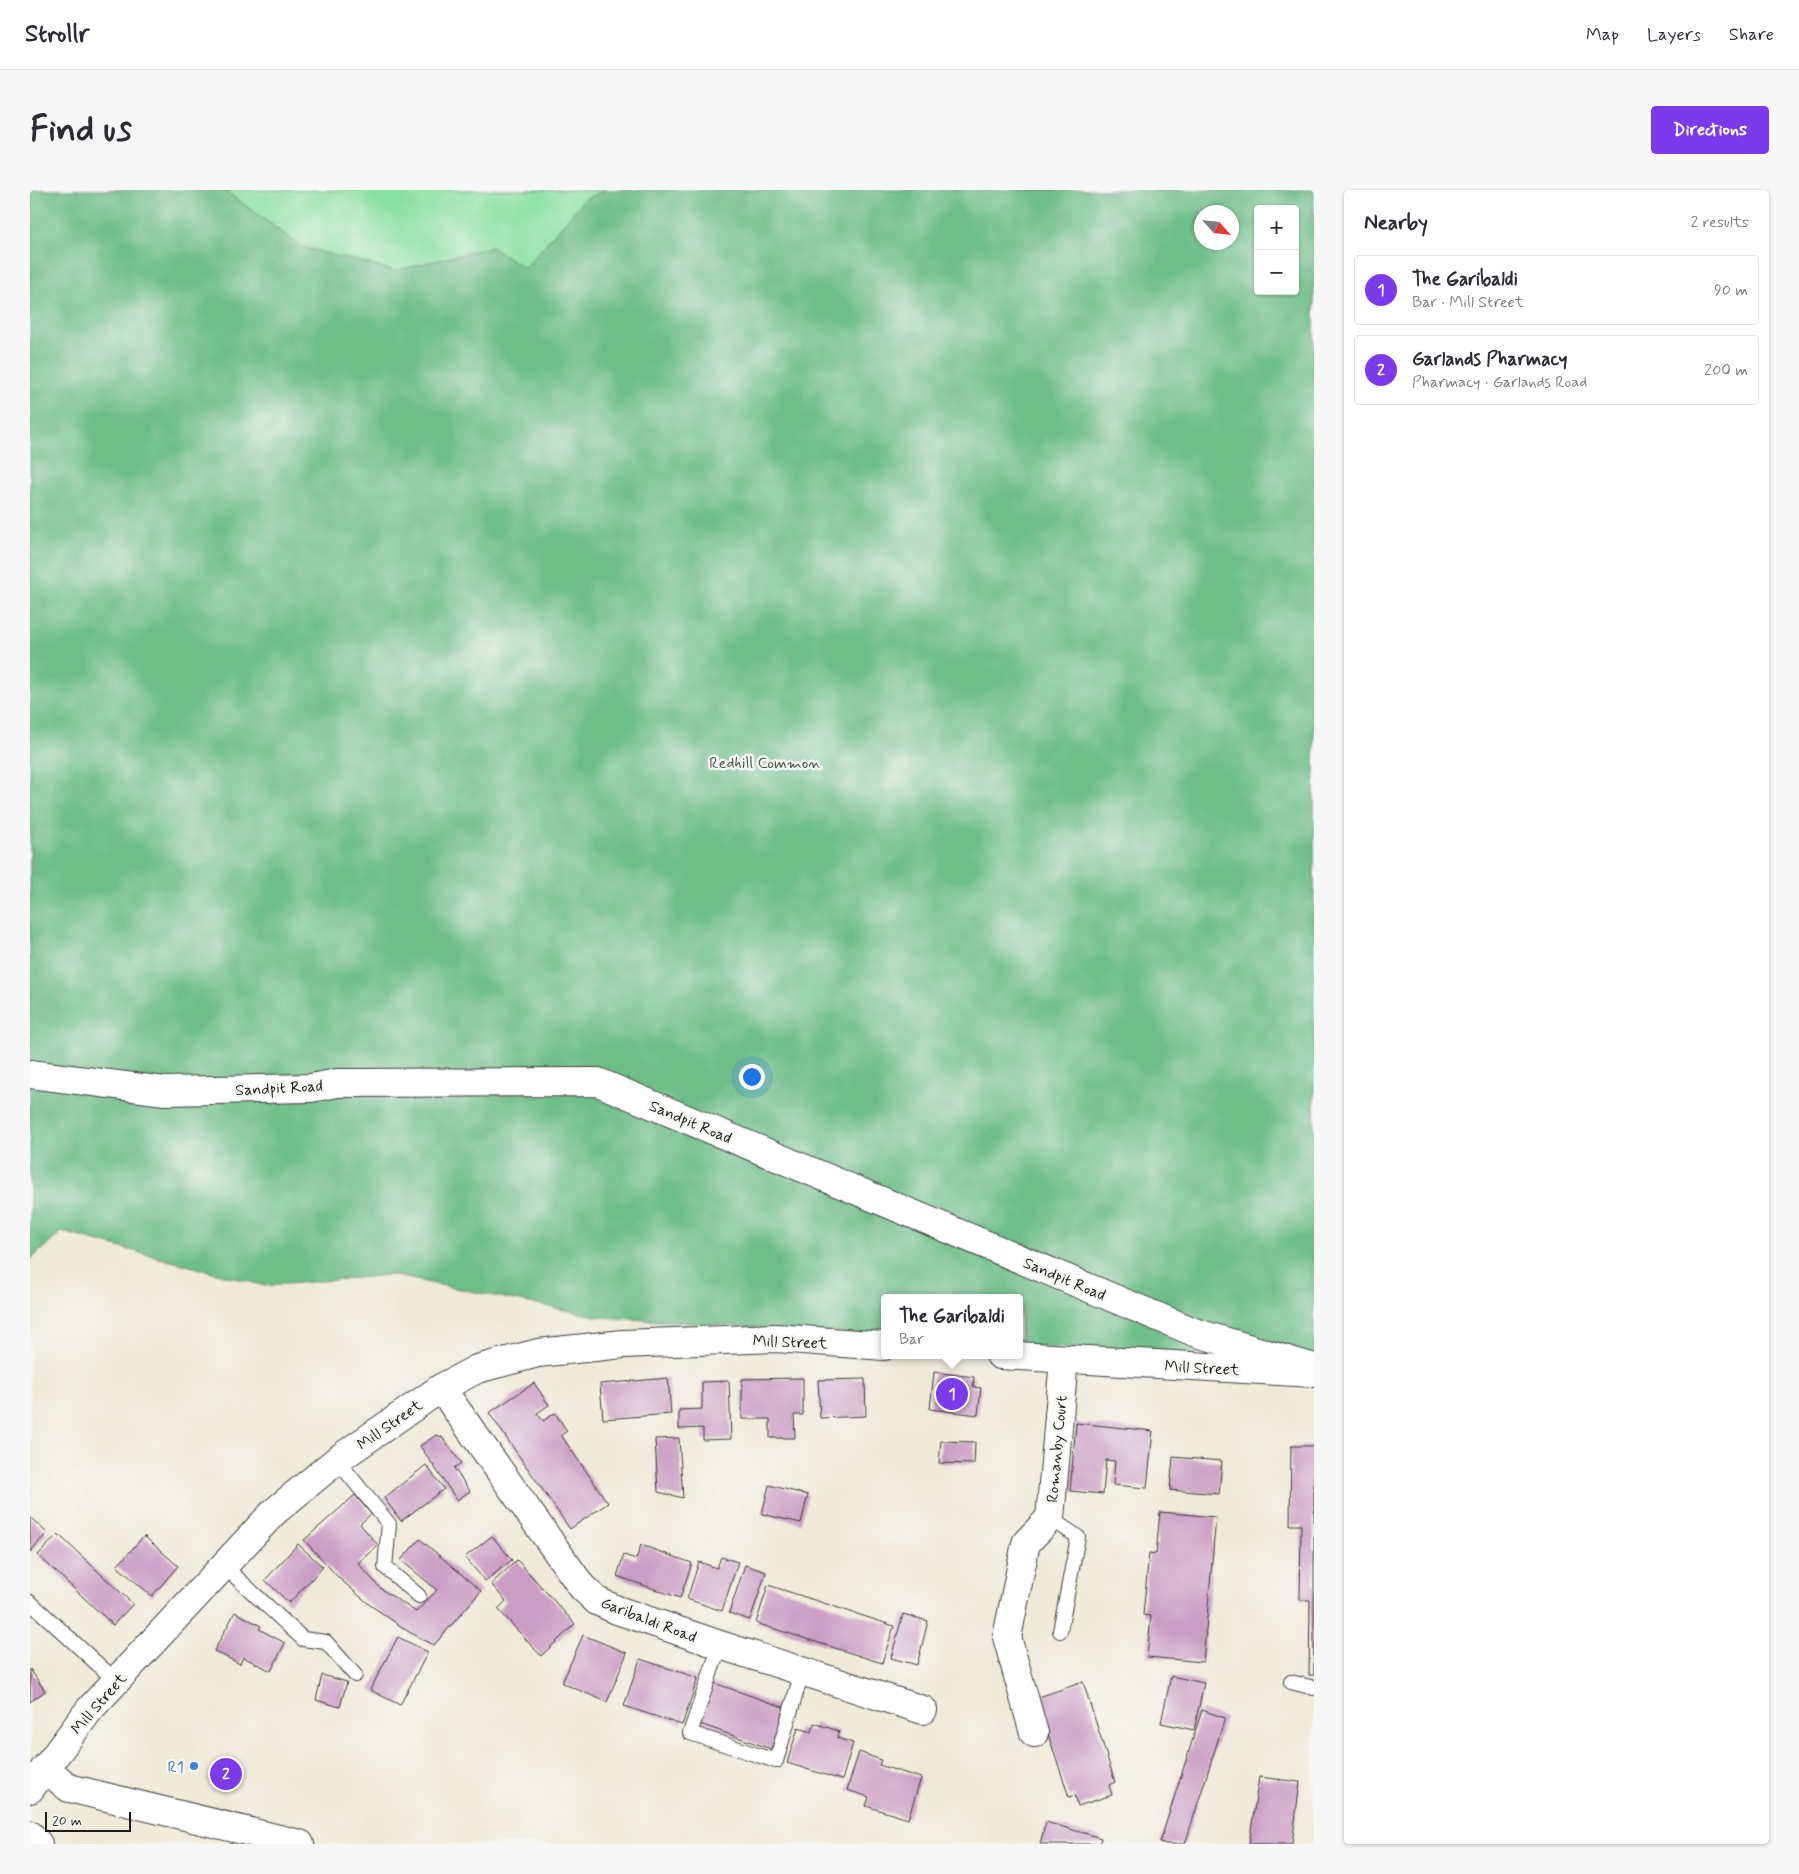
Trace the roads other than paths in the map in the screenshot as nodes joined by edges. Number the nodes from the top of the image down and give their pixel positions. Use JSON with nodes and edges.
{"nodes":[{"id":1,"x":30,"y":1074,"type":"edge"},
{"id":2,"x":881,"y":1346,"type":"edge"},
{"id":3,"x":1023,"y":1357,"type":"edge"},
{"id":4,"x":1064,"y":1360,"type":"junction"},
{"id":5,"x":1314,"y":1368,"type":"edge"},
{"id":6,"x":1314,"y":1373,"type":"edge"},
{"id":7,"x":441,"y":1388,"type":"junction"},
{"id":8,"x":337,"y":1460,"type":"junction"},
{"id":9,"x":1050,"y":1518,"type":"junction"},
{"id":10,"x":224,"y":1566,"type":"junction"},
{"id":11,"x":419,"y":1596,"type":"dead end"},
{"id":12,"x":30,"y":1602,"type":"edge"},
{"id":13,"x":1060,"y":1631,"type":"dead end"},
{"id":14,"x":720,"y":1645,"type":"junction"},
{"id":15,"x":802,"y":1672,"type":"junction"},
{"id":16,"x":354,"y":1675,"type":"dead end"},
{"id":17,"x":116,"y":1681,"type":"junction"},
{"id":18,"x":1291,"y":1682,"type":"dead end"},
{"id":19,"x":1314,"y":1688,"type":"edge"},
{"id":20,"x":923,"y":1710,"type":"dead end"},
{"id":21,"x":1034,"y":1733,"type":"dead end"},
{"id":22,"x":38,"y":1779,"type":"edge"},
{"id":23,"x":30,"y":1835,"type":"edge"},
{"id":24,"x":38,"y":1844,"type":"edge"},
{"id":25,"x":300,"y":1844,"type":"edge"}],
"edges":[{"from":1,"to":5,"type":"street","name":"Sandpit Road"},
{"from":2,"to":7,"type":"street","name":"Mill Street"},
{"from":3,"to":4,"type":"street","name":"Mill Street"},
{"from":4,"to":6,"type":"street","name":"Mill Street"},
{"from":4,"to":9,"type":"street","name":"Romanby Court"},
{"from":7,"to":8,"type":"street","name":"Mill Street"},
{"from":7,"to":14,"type":"street","name":"Garibaldi Road"},
{"from":8,"to":10,"type":"street","name":"Mill Street"},
{"from":8,"to":11,"type":"lane"},
{"from":9,"to":13,"type":"lane"},
{"from":9,"to":21,"type":"street","name":"Romanby Court"},
{"from":10,"to":16,"type":"lane"},
{"from":10,"to":17,"type":"street","name":"Mill Street"},
{"from":12,"to":17,"type":"lane"},
{"from":14,"to":15,"type":"street","name":"Garibaldi Road"},
{"from":14,"to":15,"type":"lane"},
{"from":15,"to":20,"type":"street","name":"Garibaldi Road"},
{"from":17,"to":22,"type":"street","name":"Mill Street"},
{"from":18,"to":19,"type":"lane"},
{"from":22,"to":25,"type":"street"},
{"from":23,"to":24,"type":"street"}]}
